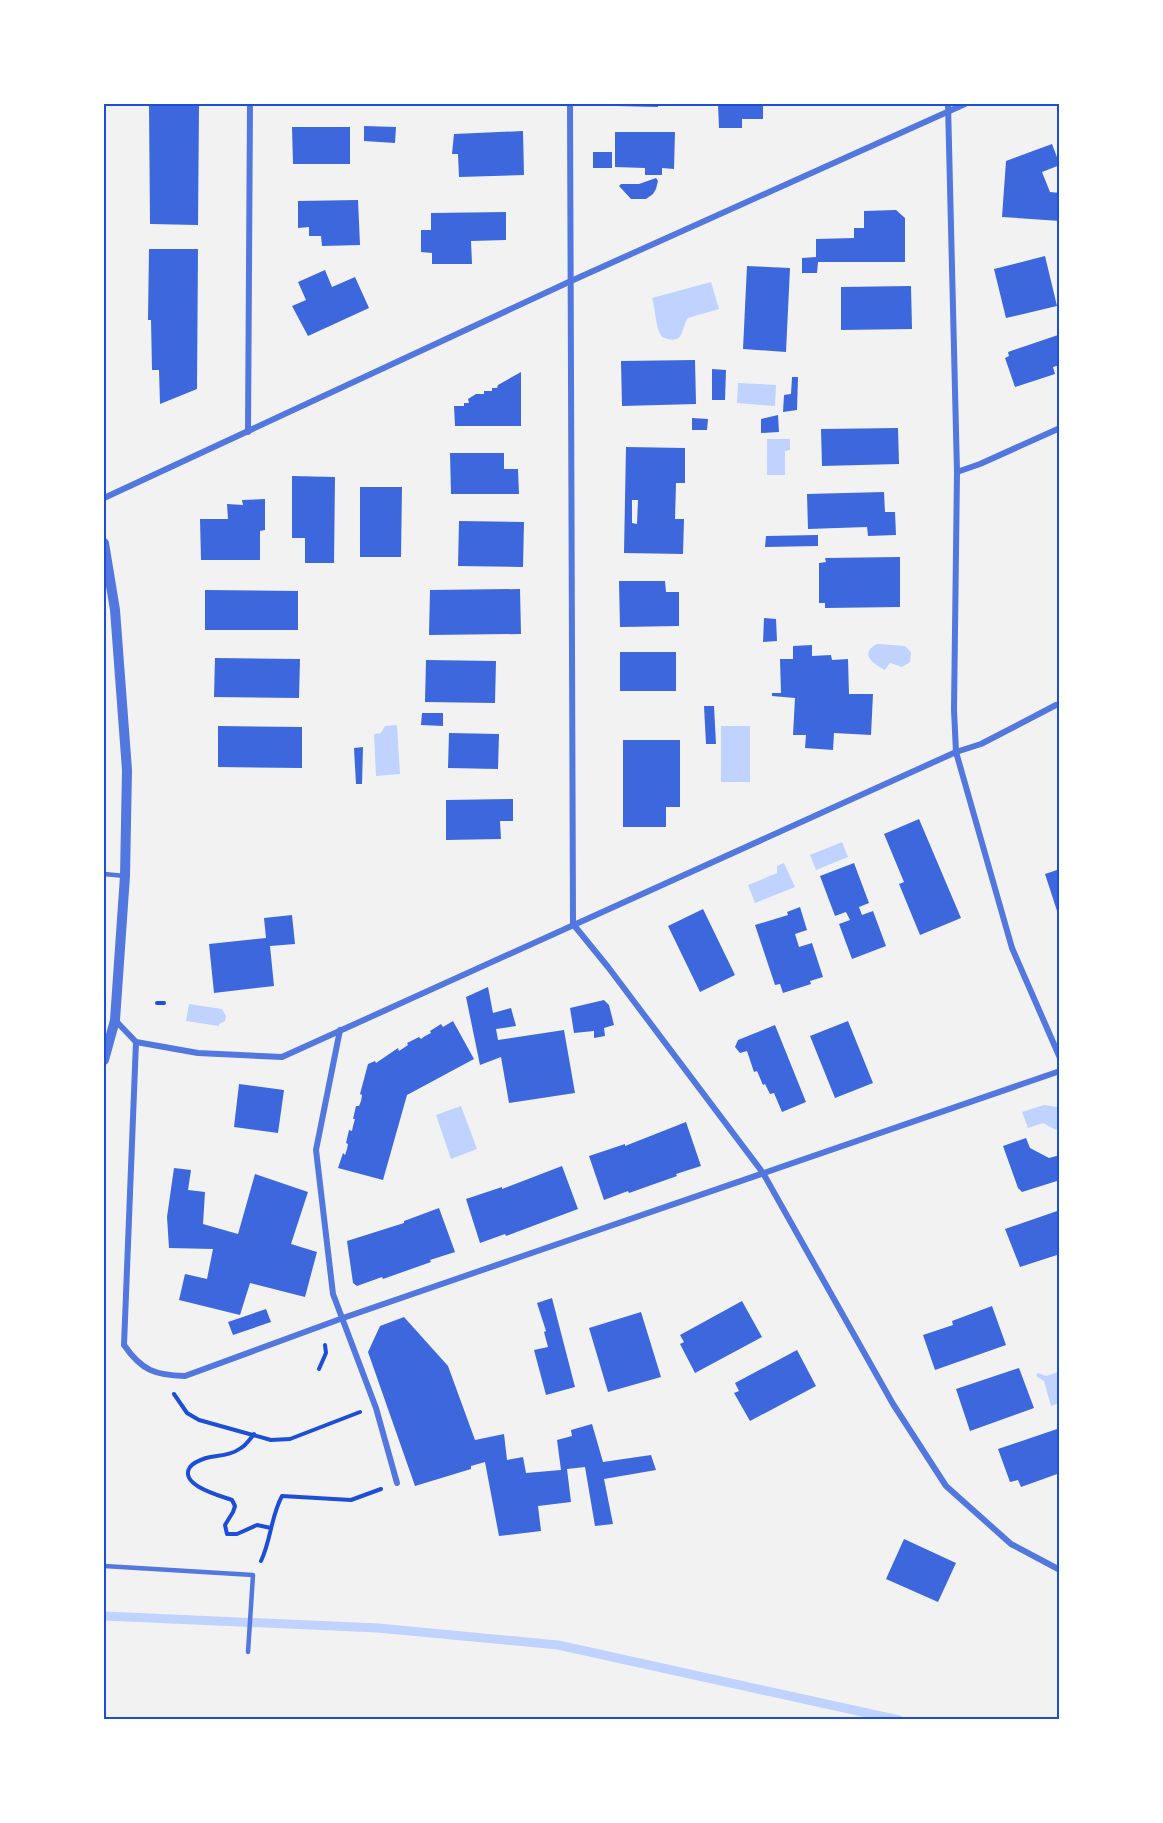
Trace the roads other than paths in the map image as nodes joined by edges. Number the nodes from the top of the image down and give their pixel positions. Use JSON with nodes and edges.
{"nodes":[{"id":1,"x":249,"y":104,"type":"edge"},
{"id":2,"x":570,"y":104,"type":"edge"},
{"id":3,"x":965,"y":104,"type":"edge"},
{"id":4,"x":948,"y":107,"type":"edge"},
{"id":5,"x":571,"y":281,"type":"junction"},
{"id":6,"x":1059,"y":428,"type":"edge"},
{"id":7,"x":248,"y":432,"type":"junction"},
{"id":8,"x":957,"y":472,"type":"junction"},
{"id":9,"x":104,"y":498,"type":"edge"},
{"id":10,"x":104,"y":543,"type":"edge"},
{"id":11,"x":1056,"y":705,"type":"dead end"},
{"id":12,"x":956,"y":752,"type":"junction"},
{"id":13,"x":104,"y":874,"type":"edge"},
{"id":14,"x":125,"y":876,"type":"junction"},
{"id":15,"x":573,"y":924,"type":"junction"},
{"id":16,"x":115,"y":1020,"type":"junction"},
{"id":17,"x":340,"y":1030,"type":"junction"},
{"id":18,"x":136,"y":1042,"type":"junction"},
{"id":19,"x":1059,"y":1058,"type":"edge"},
{"id":20,"x":104,"y":1060,"type":"edge"},
{"id":21,"x":1059,"y":1071,"type":"edge"},
{"id":22,"x":763,"y":1173,"type":"junction"},
{"id":23,"x":344,"y":1318,"type":"junction"},
{"id":24,"x":397,"y":1483,"type":"road end"},
{"id":25,"x":104,"y":1566,"type":"edge"},
{"id":26,"x":1059,"y":1570,"type":"edge"},
{"id":27,"x":248,"y":1652,"type":"dead end"}],
"edges":[{"from":1,"to":7,"type":"street"},
{"from":2,"to":5,"type":"street"},
{"from":3,"to":4,"type":"street"},
{"from":4,"to":5,"type":"street"},
{"from":4,"to":8,"type":"street"},
{"from":5,"to":7,"type":"street"},
{"from":5,"to":15,"type":"street"},
{"from":6,"to":8,"type":"street"},
{"from":7,"to":9,"type":"street"},
{"from":8,"to":12,"type":"street"},
{"from":10,"to":14,"type":"street"},
{"from":11,"to":12,"type":"street"},
{"from":12,"to":15,"type":"street"},
{"from":12,"to":19,"type":"street"},
{"from":13,"to":14,"type":"lane"},
{"from":14,"to":16,"type":"street"},
{"from":15,"to":17,"type":"street"},
{"from":15,"to":22,"type":"street"},
{"from":16,"to":18,"type":"street"},
{"from":16,"to":20,"type":"street"},
{"from":17,"to":18,"type":"street"},
{"from":17,"to":23,"type":"street"},
{"from":18,"to":23,"type":"street"},
{"from":21,"to":22,"type":"street"},
{"from":22,"to":23,"type":"street"},
{"from":22,"to":26,"type":"street"},
{"from":23,"to":24,"type":"street"},
{"from":25,"to":27,"type":"lane"}]}
